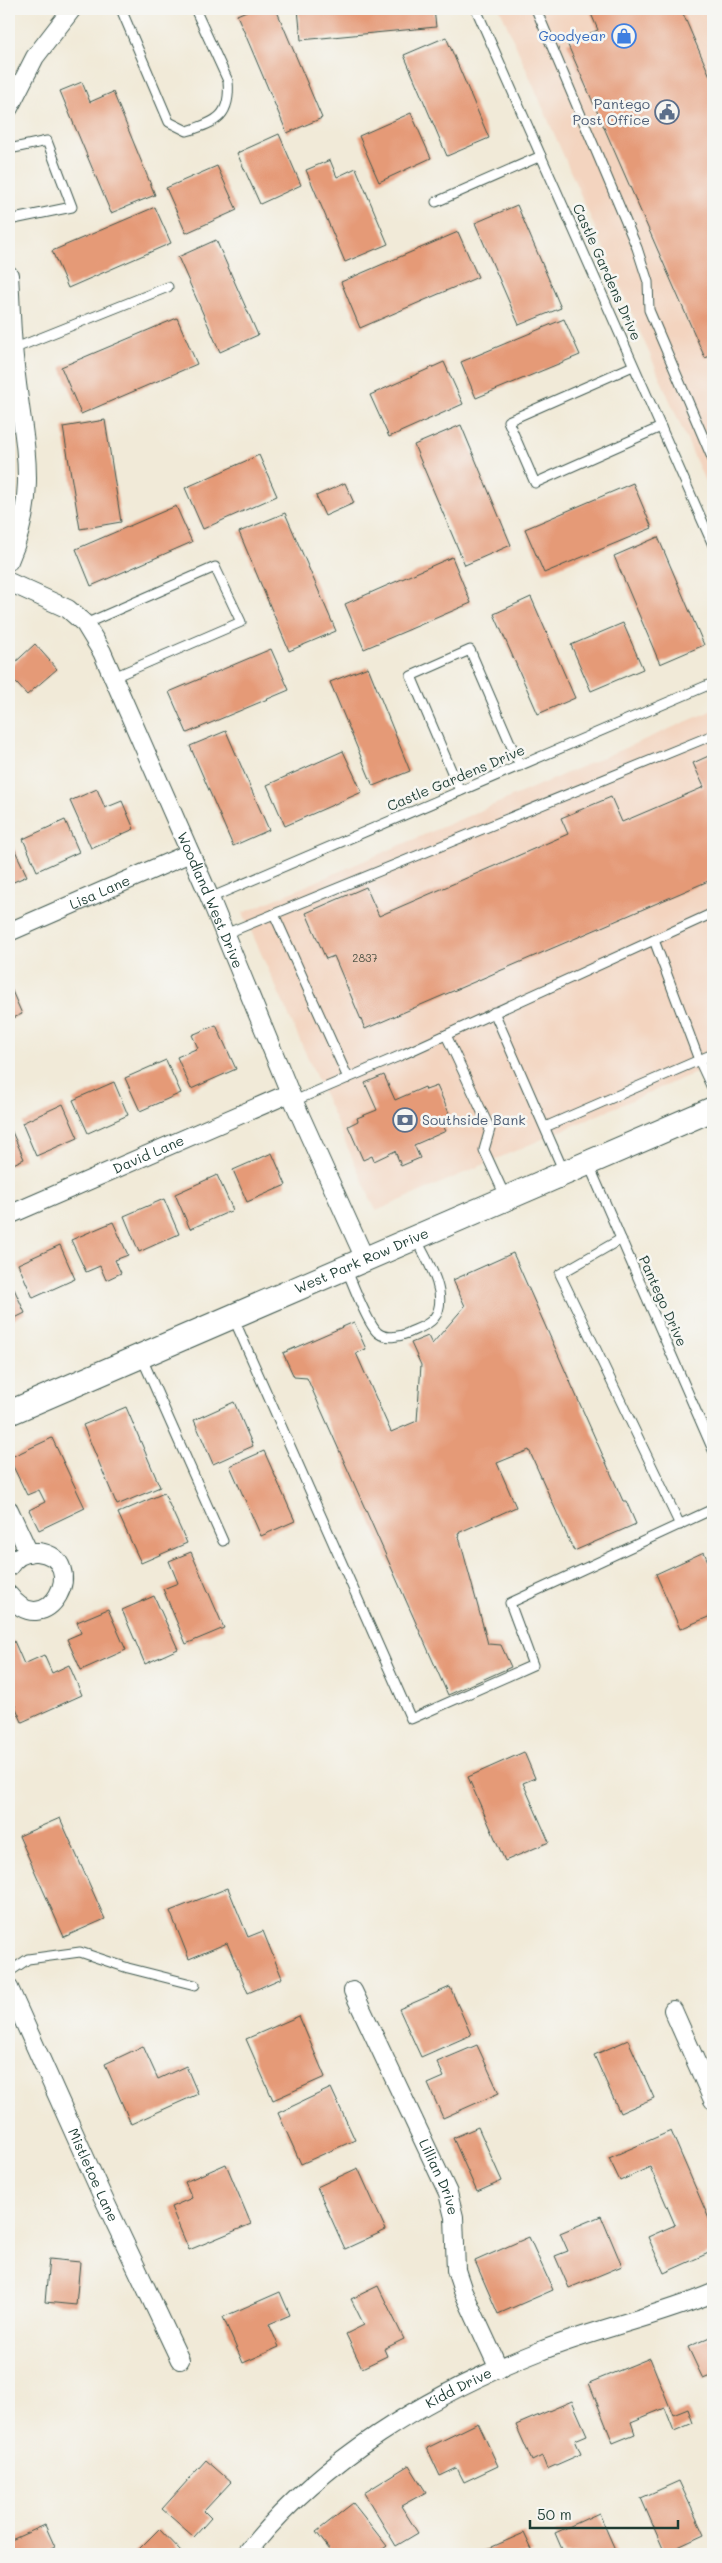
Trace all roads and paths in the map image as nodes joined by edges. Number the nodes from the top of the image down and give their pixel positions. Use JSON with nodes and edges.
{"nodes":[{"id":1,"x":72,"y":9,"type":"edge"},
{"id":2,"x":121,"y":9,"type":"edge"},
{"id":3,"x":194,"y":9,"type":"edge"},
{"id":4,"x":476,"y":9,"type":"edge"},
{"id":5,"x":536,"y":9,"type":"edge"},
{"id":6,"x":9,"y":108,"type":"edge"},
{"id":7,"x":9,"y":149,"type":"edge"},
{"id":8,"x":541,"y":156,"type":"junction"},
{"id":9,"x":436,"y":202,"type":"dead end"},
{"id":10,"x":9,"y":220,"type":"edge"},
{"id":11,"x":9,"y":275,"type":"edge"},
{"id":12,"x":168,"y":287,"type":"dead end"},
{"id":13,"x":12,"y":361,"type":"edge"},
{"id":14,"x":633,"y":366,"type":"junction"},
{"id":15,"x":660,"y":427,"type":"junction"},
{"id":16,"x":713,"y":460,"type":"edge"},
{"id":17,"x":713,"y":545,"type":"edge"},
{"id":18,"x":9,"y":561,"type":"edge"},
{"id":19,"x":9,"y":582,"type":"edge"},
{"id":20,"x":85,"y":624,"type":"junction"},
{"id":21,"x":114,"y":677,"type":"junction"},
{"id":22,"x":713,"y":683,"type":"edge"},
{"id":23,"x":713,"y":735,"type":"edge"},
{"id":24,"x":520,"y":766,"type":"junction"},
{"id":25,"x":460,"y":791,"type":"junction"},
{"id":26,"x":190,"y":853,"type":"junction"},
{"id":27,"x":210,"y":898,"type":"junction"},
{"id":28,"x":713,"y":913,"type":"edge"},
{"id":29,"x":274,"y":914,"type":"junction"},
{"id":30,"x":9,"y":932,"type":"edge"},
{"id":31,"x":225,"y":934,"type":"junction"},
{"id":32,"x":654,"y":940,"type":"junction"},
{"id":33,"x":494,"y":1012,"type":"junction"},
{"id":34,"x":446,"y":1035,"type":"junction"},
{"id":35,"x":713,"y":1054,"type":"edge"},
{"id":36,"x":699,"y":1060,"type":"junction"},
{"id":37,"x":348,"y":1078,"type":"junction"},
{"id":38,"x":713,"y":1090,"type":"edge"},
{"id":39,"x":292,"y":1097,"type":"junction"},
{"id":40,"x":713,"y":1109,"type":"edge"},
{"id":41,"x":545,"y":1128,"type":"junction"},
{"id":42,"x":588,"y":1163,"type":"junction"},
{"id":43,"x":565,"y":1173,"type":"junction"},
{"id":44,"x":506,"y":1198,"type":"junction"},
{"id":45,"x":9,"y":1215,"type":"edge"},
{"id":46,"x":415,"y":1238,"type":"junction"},
{"id":47,"x":621,"y":1239,"type":"junction"},
{"id":48,"x":355,"y":1263,"type":"junction"},
{"id":49,"x":232,"y":1316,"type":"junction"},
{"id":50,"x":141,"y":1356,"type":"junction"},
{"id":51,"x":9,"y":1413,"type":"edge"},
{"id":52,"x":713,"y":1450,"type":"edge"},
{"id":53,"x":713,"y":1509,"type":"edge"},
{"id":54,"x":9,"y":1510,"type":"edge"},
{"id":55,"x":680,"y":1525,"type":"junction"},
{"id":56,"x":223,"y":1541,"type":"dead end"},
{"id":57,"x":15,"y":1556,"type":"edge"},
{"id":58,"x":9,"y":1595,"type":"edge"},
{"id":59,"x":9,"y":1972,"type":"edge"},
{"id":60,"x":195,"y":1985,"type":"dead end"},
{"id":61,"x":9,"y":1988,"type":"edge"},
{"id":62,"x":353,"y":1991,"type":"dead end"},
{"id":63,"x":673,"y":2010,"type":"dead end"},
{"id":64,"x":713,"y":2100,"type":"edge"},
{"id":65,"x":713,"y":2293,"type":"edge"},
{"id":66,"x":180,"y":2360,"type":"dead end"},
{"id":67,"x":499,"y":2369,"type":"junction"},
{"id":68,"x":246,"y":2554,"type":"edge"}],
"edges":[{"from":1,"to":6,"type":"street"},
{"from":2,"to":3,"type":"lane"},
{"from":4,"to":8,"type":"lane","name":"Castle Gardens Drive"},
{"from":5,"to":16,"type":"lane"},
{"from":7,"to":10,"type":"lane"},
{"from":8,"to":9,"type":"lane"},
{"from":8,"to":14,"type":"lane","name":"Castle Gardens Drive"},
{"from":11,"to":13,"type":"street"},
{"from":12,"to":13,"type":"lane"},
{"from":13,"to":18,"type":"street"},
{"from":14,"to":15,"type":"lane","name":"Castle Gardens Drive"},
{"from":14,"to":15,"type":"lane"},
{"from":15,"to":17,"type":"lane","name":"Castle Gardens Drive"},
{"from":19,"to":20,"type":"street","name":"Woodland West Drive"},
{"from":20,"to":21,"type":"street","name":"Woodland West Drive"},
{"from":20,"to":21,"type":"lane"},
{"from":21,"to":26,"type":"street","name":"Woodland West Drive"},
{"from":22,"to":24,"type":"lane","name":"Castle Gardens Drive"},
{"from":23,"to":29,"type":"lane"},
{"from":24,"to":25,"type":"lane","name":"Castle Gardens Drive"},
{"from":24,"to":25,"type":"lane"},
{"from":25,"to":27,"type":"lane","name":"Castle Gardens Drive"},
{"from":26,"to":27,"type":"street","name":"Woodland West Drive"},
{"from":26,"to":30,"type":"street","name":"Lisa Lane"},
{"from":27,"to":31,"type":"street","name":"Woodland West Drive"},
{"from":28,"to":32,"type":"lane"},
{"from":29,"to":31,"type":"lane"},
{"from":29,"to":37,"type":"lane"},
{"from":31,"to":39,"type":"street","name":"Woodland West Drive"},
{"from":32,"to":33,"type":"lane"},
{"from":32,"to":36,"type":"lane"},
{"from":33,"to":34,"type":"lane"},
{"from":33,"to":41,"type":"lane"},
{"from":34,"to":37,"type":"lane"},
{"from":34,"to":44,"type":"lane"},
{"from":35,"to":36,"type":"lane"},
{"from":36,"to":38,"type":"lane"},
{"from":36,"to":41,"type":"lane"},
{"from":37,"to":39,"type":"lane"},
{"from":39,"to":45,"type":"street","name":"David Lane"},
{"from":39,"to":48,"type":"street","name":"Woodland West Drive"},
{"from":40,"to":42,"type":"main road","name":"West Park Row Drive"},
{"from":41,"to":43,"type":"lane"},
{"from":42,"to":43,"type":"main road","name":"West Park Row Drive"},
{"from":42,"to":47,"type":"lane","name":"Pantego Drive"},
{"from":43,"to":44,"type":"main road","name":"West Park Row Drive"},
{"from":44,"to":46,"type":"main road","name":"West Park Row Drive"},
{"from":46,"to":48,"type":"main road","name":"West Park Row Drive"},
{"from":46,"to":48,"type":"lane"},
{"from":47,"to":52,"type":"lane","name":"Pantego Drive"},
{"from":47,"to":55,"type":"lane"},
{"from":48,"to":49,"type":"main road","name":"West Park Row Drive"},
{"from":49,"to":50,"type":"main road","name":"West Park Row Drive"},
{"from":49,"to":55,"type":"lane"},
{"from":50,"to":51,"type":"main road","name":"West Park Row Drive"},
{"from":50,"to":56,"type":"lane"},
{"from":53,"to":55,"type":"lane"},
{"from":54,"to":57,"type":"street"},
{"from":57,"to":58,"type":"street"},
{"from":59,"to":60,"type":"lane"},
{"from":61,"to":66,"type":"street","name":"Mistletoe Lane"},
{"from":62,"to":67,"type":"street","name":"Lillian Drive"},
{"from":63,"to":64,"type":"street"},
{"from":65,"to":67,"type":"street","name":"Kidd Drive"},
{"from":67,"to":68,"type":"street","name":"Kidd Drive"}]}
